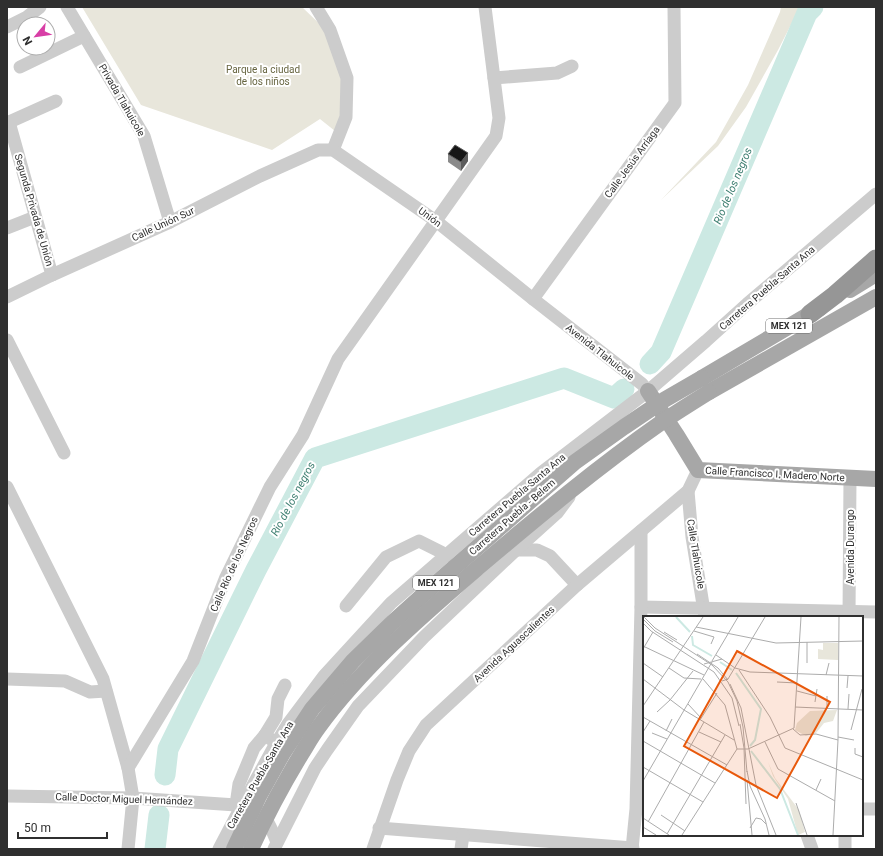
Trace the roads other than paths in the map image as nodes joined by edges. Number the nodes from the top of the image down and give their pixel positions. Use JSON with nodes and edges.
{"nodes":[{"id":1,"x":40,"y":7,"type":"edge"},
{"id":2,"x":66,"y":7,"type":"edge"},
{"id":3,"x":316,"y":7,"type":"edge"},
{"id":4,"x":485,"y":7,"type":"edge"},
{"id":5,"x":674,"y":7,"type":"edge"},
{"id":6,"x":7,"y":27,"type":"edge"},
{"id":7,"x":84,"y":36,"type":"junction"},
{"id":8,"x":572,"y":66,"type":"dead end"},
{"id":9,"x":20,"y":67,"type":"dead end"},
{"id":10,"x":494,"y":78,"type":"junction"},
{"id":11,"x":56,"y":101,"type":"dead end"},
{"id":12,"x":8,"y":122,"type":"edge"},
{"id":13,"x":333,"y":150,"type":"junction"},
{"id":14,"x":876,"y":194,"type":"edge"},
{"id":15,"x":36,"y":217,"type":"junction"},
{"id":16,"x":436,"y":221,"type":"junction"},
{"id":17,"x":170,"y":222,"type":"junction"},
{"id":18,"x":7,"y":228,"type":"edge"},
{"id":19,"x":876,"y":259,"type":"edge"},
{"id":20,"x":876,"y":274,"type":"edge"},
{"id":21,"x":52,"y":275,"type":"junction"},
{"id":22,"x":7,"y":297,"type":"edge"},
{"id":23,"x":876,"y":297,"type":"edge"},
{"id":24,"x":533,"y":299,"type":"junction"},
{"id":25,"x":810,"y":314,"type":"junction"},
{"id":26,"x":7,"y":340,"type":"edge"},
{"id":27,"x":706,"y":385,"type":"junction"},
{"id":28,"x":648,"y":390,"type":"junction"},
{"id":29,"x":660,"y":409,"type":"joint"},
{"id":30,"x":64,"y":454,"type":"dead end"},
{"id":31,"x":698,"y":470,"type":"junction"},
{"id":32,"x":850,"y":478,"type":"junction"},
{"id":33,"x":876,"y":479,"type":"edge"},
{"id":34,"x":577,"y":486,"type":"junction"},
{"id":35,"x":7,"y":487,"type":"edge"},
{"id":36,"x":688,"y":491,"type":"junction"},
{"id":37,"x":641,"y":532,"type":"junction"},
{"id":38,"x":516,"y":550,"type":"junction"},
{"id":39,"x":446,"y":556,"type":"junction"},
{"id":40,"x":577,"y":585,"type":"junction"},
{"id":41,"x":346,"y":606,"type":"dead end"},
{"id":42,"x":641,"y":607,"type":"junction"},
{"id":43,"x":876,"y":612,"type":"edge"},
{"id":44,"x":705,"y":613,"type":"edge"},
{"id":45,"x":849,"y":614,"type":"edge"},
{"id":46,"x":7,"y":679,"type":"edge"},
{"id":47,"x":285,"y":685,"type":"dead end"},
{"id":48,"x":106,"y":691,"type":"junction"},
{"id":49,"x":265,"y":735,"type":"junction"},
{"id":50,"x":275,"y":745,"type":"junction"},
{"id":51,"x":128,"y":768,"type":"junction"},
{"id":52,"x":316,"y":768,"type":"junction"},
{"id":53,"x":7,"y":796,"type":"edge"},
{"id":54,"x":133,"y":798,"type":"junction"},
{"id":55,"x":239,"y":805,"type":"junction"},
{"id":56,"x":640,"y":809,"type":"edge"},
{"id":57,"x":863,"y":809,"type":"edge"},
{"id":58,"x":876,"y":809,"type":"edge"},
{"id":59,"x":379,"y":828,"type":"junction"},
{"id":60,"x":463,"y":835,"type":"junction"},
{"id":61,"x":807,"y":836,"type":"edge"},
{"id":62,"x":845,"y":836,"type":"edge"},
{"id":63,"x":275,"y":845,"type":"edge"},
{"id":64,"x":612,"y":848,"type":"edge"},
{"id":65,"x":632,"y":848,"type":"edge"},
{"id":66,"x":128,"y":849,"type":"edge"},
{"id":67,"x":219,"y":849,"type":"edge"},
{"id":68,"x":234,"y":849,"type":"edge"},
{"id":69,"x":251,"y":849,"type":"edge"},
{"id":70,"x":373,"y":849,"type":"edge"},
{"id":71,"x":461,"y":849,"type":"edge"},
{"id":72,"x":812,"y":849,"type":"edge"},
{"id":73,"x":846,"y":849,"type":"edge"}],
"edges":[{"from":1,"to":6,"type":"street"},
{"from":2,"to":7,"type":"street","name":"Privada Tlahuicole"},
{"from":3,"to":13,"type":"street"},
{"from":4,"to":10,"type":"street","name":"Calle Río de los Negros"},
{"from":5,"to":24,"type":"street","name":"Calle Jesús Arriaga"},
{"from":7,"to":9,"type":"street"},
{"from":7,"to":17,"type":"street","name":"Privada Tlahuicole"},
{"from":8,"to":10,"type":"street"},
{"from":10,"to":16,"type":"street","name":"Calle Río de los Negros"},
{"from":11,"to":12,"type":"street"},
{"from":12,"to":15,"type":"street","name":"Segunda Privada de Unión"},
{"from":13,"to":16,"type":"street","name":"Unión"},
{"from":13,"to":17,"type":"street","name":"Calle Unión Sur"},
{"from":14,"to":28,"type":"street","name":"Carretera Puebla-Santa Ana"},
{"from":15,"to":18,"type":"street"},
{"from":15,"to":21,"type":"street","name":"Segunda Privada de Unión"},
{"from":16,"to":24,"type":"street","name":"Unión"},
{"from":16,"to":51,"type":"street","name":"Calle Río de los Negros"},
{"from":17,"to":21,"type":"street","name":"Calle Unión Sur"},
{"from":19,"to":25,"type":"highway"},
{"from":20,"to":25,"type":"main road","name":"Carretera Puebla - Belem","number":"MEX 121"},
{"from":21,"to":22,"type":"street","name":"Calle Unión Sur"},
{"from":23,"to":27,"type":"main road","name":"Carretera Puebla - Belem","number":"MEX 121"},
{"from":24,"to":28,"type":"street","name":"Avenida Tlahuicole"},
{"from":25,"to":27,"type":"main road","name":"Carretera Puebla - Belem","number":"MEX 121"},
{"from":26,"to":30,"type":"street"},
{"from":27,"to":34,"type":"main road","name":"Carretera Puebla - Belem","number":"MEX 121","bridge":true},
{"from":27,"to":68,"type":"main road","name":"Carretera Puebla - Belem","number":"MEX 121","bridge":true},
{"from":28,"to":29,"type":"main road","name":"Avenida Tlahuicole"},
{"from":28,"to":39,"type":"street","name":"Carretera Puebla-Santa Ana"},
{"from":29,"to":31,"type":"main road","name":"Calle Francisco I. Madero Norte"},
{"from":31,"to":32,"type":"main road","name":"Calle Francisco I. Madero Norte"},
{"from":31,"to":36,"type":"street","name":"Avenida Aguascalientes"},
{"from":32,"to":33,"type":"main road","name":"Calle Francisco I. Madero Norte"},
{"from":32,"to":45,"type":"street","name":"Avenida Durango"},
{"from":34,"to":38,"type":"street"},
{"from":34,"to":69,"type":"main road","name":"Carretera Puebla - Belem","number":"MEX 121","bridge":true},
{"from":35,"to":48,"type":"street"},
{"from":36,"to":37,"type":"street","name":"Avenida Aguascalientes"},
{"from":36,"to":44,"type":"street","name":"Calle Tlahuicole"},
{"from":37,"to":40,"type":"street","name":"Avenida Aguascalientes"},
{"from":37,"to":42,"type":"street"},
{"from":38,"to":40,"type":"street"},
{"from":38,"to":52,"type":"street"},
{"from":39,"to":41,"type":"street"},
{"from":39,"to":50,"type":"street","name":"Carretera Puebla-Santa Ana"},
{"from":40,"to":59,"type":"street","name":"Avenida Aguascalientes"},
{"from":42,"to":44,"type":"street"},
{"from":42,"to":56,"type":"street"},
{"from":43,"to":45,"type":"street"},
{"from":44,"to":45,"type":"street"},
{"from":46,"to":48,"type":"street"},
{"from":47,"to":49,"type":"street"},
{"from":48,"to":51,"type":"street"},
{"from":49,"to":50,"type":"street"},
{"from":49,"to":55,"type":"street"},
{"from":50,"to":52,"type":"street"},
{"from":50,"to":55,"type":"street","name":"Carretera Puebla-Santa Ana"},
{"from":51,"to":54,"type":"street"},
{"from":52,"to":63,"type":"street"},
{"from":53,"to":54,"type":"street","name":"Calle Doctor Miguel Hernández"},
{"from":54,"to":55,"type":"street","name":"Calle Doctor Miguel Hernández"},
{"from":54,"to":66,"type":"street"},
{"from":55,"to":63,"type":"street","name":"Calle Doctor Miguel Hernández"},
{"from":55,"to":67,"type":"street","name":"Carretera Puebla-Santa Ana"},
{"from":56,"to":65,"type":"street"},
{"from":57,"to":58,"type":"street"},
{"from":59,"to":60,"type":"street"},
{"from":59,"to":70,"type":"street","name":"Avenida Aguascalientes"},
{"from":60,"to":64,"type":"street"},
{"from":60,"to":71,"type":"street"},
{"from":61,"to":72,"type":"street"},
{"from":62,"to":73,"type":"street"},
{"from":64,"to":65,"type":"street"}]}
